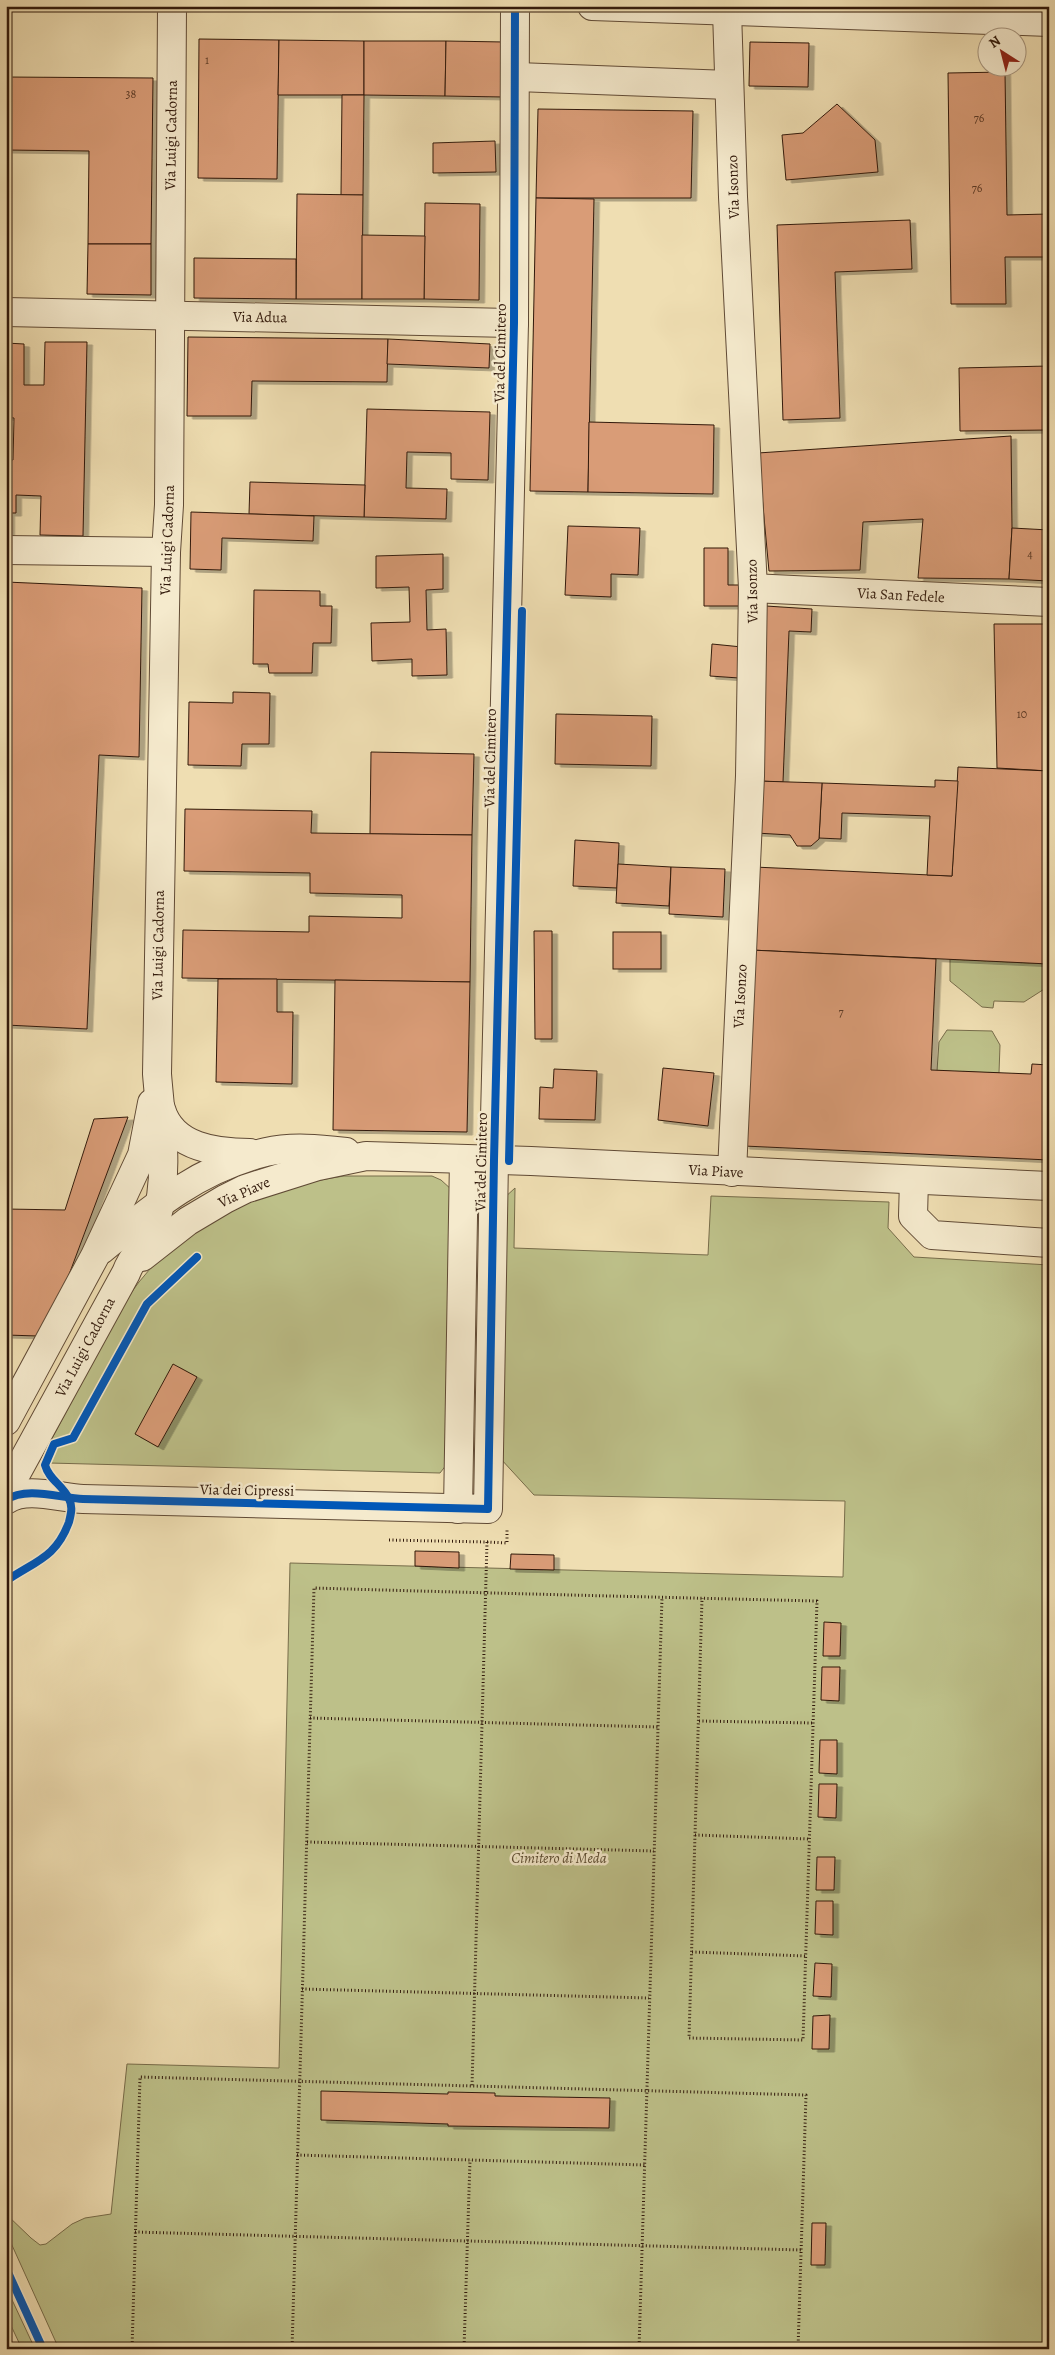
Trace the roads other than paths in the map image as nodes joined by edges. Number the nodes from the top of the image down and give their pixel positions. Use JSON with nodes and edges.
{"nodes":[{"id":1,"x":172,"y":6,"type":"edge"},
{"id":2,"x":515,"y":6,"type":"edge"},
{"id":3,"x":592,"y":6,"type":"edge"},
{"id":4,"x":727,"y":11,"type":"junction"},
{"id":5,"x":915,"y":12,"type":"edge"},
{"id":6,"x":1049,"y":22,"type":"edge"},
{"id":7,"x":517,"y":77,"type":"junction"},
{"id":8,"x":729,"y":84,"type":"junction"},
{"id":9,"x":6,"y":312,"type":"edge"},
{"id":10,"x":169,"y":315,"type":"junction"},
{"id":11,"x":514,"y":323,"type":"junction"},
{"id":12,"x":6,"y":550,"type":"edge"},
{"id":13,"x":166,"y":552,"type":"junction"},
{"id":14,"x":753,"y":588,"type":"junction"},
{"id":15,"x":1049,"y":602,"type":"edge"},
{"id":16,"x":157,"y":1074,"type":"junction"},
{"id":17,"x":160,"y":1103,"type":"junction"},
{"id":18,"x":267,"y":1152,"type":"junction"},
{"id":19,"x":383,"y":1156,"type":"junction"},
{"id":20,"x":464,"y":1159,"type":"junction"},
{"id":21,"x":494,"y":1160,"type":"junction"},
{"id":22,"x":732,"y":1172,"type":"junction"},
{"id":23,"x":914,"y":1180,"type":"junction"},
{"id":24,"x":1049,"y":1186,"type":"edge"},
{"id":25,"x":159,"y":1202,"type":"junction"},
{"id":26,"x":1049,"y":1243,"type":"edge"},
{"id":27,"x":95,"y":1256,"type":"junction"},
{"id":28,"x":126,"y":1274,"type":"junction"},
{"id":29,"x":6,"y":1421,"type":"edge"},
{"id":30,"x":6,"y":1492,"type":"edge"},
{"id":31,"x":6,"y":1500,"type":"edge"},
{"id":32,"x":458,"y":1509,"type":"junction"},
{"id":33,"x":488,"y":1509,"type":"joint"}],
"edges":[{"from":1,"to":10,"type":"street","name":"Via Luigi Cadorna"},
{"from":2,"to":7,"type":"street","name":"Via del Cimitero"},
{"from":3,"to":4,"type":"street"},
{"from":4,"to":5,"type":"street"},
{"from":4,"to":8,"type":"street","name":"Via Isonzo"},
{"from":5,"to":6,"type":"street"},
{"from":7,"to":8,"type":"street"},
{"from":7,"to":11,"type":"street","name":"Via del Cimitero"},
{"from":8,"to":14,"type":"street","name":"Via Isonzo"},
{"from":9,"to":10,"type":"street","name":"Via Adua"},
{"from":10,"to":11,"type":"street","name":"Via Adua"},
{"from":10,"to":13,"type":"street","name":"Via Luigi Cadorna"},
{"from":11,"to":21,"type":"street","name":"Via del Cimitero"},
{"from":12,"to":13,"type":"street"},
{"from":13,"to":16,"type":"street","name":"Via Luigi Cadorna"},
{"from":14,"to":15,"type":"street","name":"Via San Fedele"},
{"from":14,"to":22,"type":"street","name":"Via Isonzo"},
{"from":16,"to":17,"type":"street","name":"Via Luigi Cadorna"},
{"from":16,"to":27,"type":"street","name":"Via Luigi Cadorna"},
{"from":17,"to":18,"type":"street","name":"Via Piave"},
{"from":17,"to":25,"type":"street","name":"Via Luigi Cadorna"},
{"from":18,"to":19,"type":"street","name":"Via Piave"},
{"from":18,"to":25,"type":"street","name":"Via Piave"},
{"from":19,"to":20,"type":"street","name":"Via Piave"},
{"from":19,"to":28,"type":"street","name":"Via Piave"},
{"from":20,"to":21,"type":"street","name":"Via Piave"},
{"from":20,"to":32,"type":"street","name":"Via del Cimitero"},
{"from":21,"to":22,"type":"street","name":"Via Piave"},
{"from":21,"to":33,"type":"street","name":"Via del Cimitero"},
{"from":22,"to":23,"type":"street","name":"Via Piave"},
{"from":23,"to":24,"type":"street","name":"Via Piave"},
{"from":23,"to":26,"type":"street"},
{"from":25,"to":27,"type":"street","name":"Via Luigi Cadorna"},
{"from":25,"to":28,"type":"street","name":"Via Luigi Cadorna"},
{"from":27,"to":29,"type":"street","name":"Via Luigi Cadorna"},
{"from":28,"to":30,"type":"street","name":"Via Luigi Cadorna"},
{"from":31,"to":32,"type":"street","name":"Via dei Cipressi"},
{"from":32,"to":33,"type":"street","name":"Via dei Cipressi"}]}
